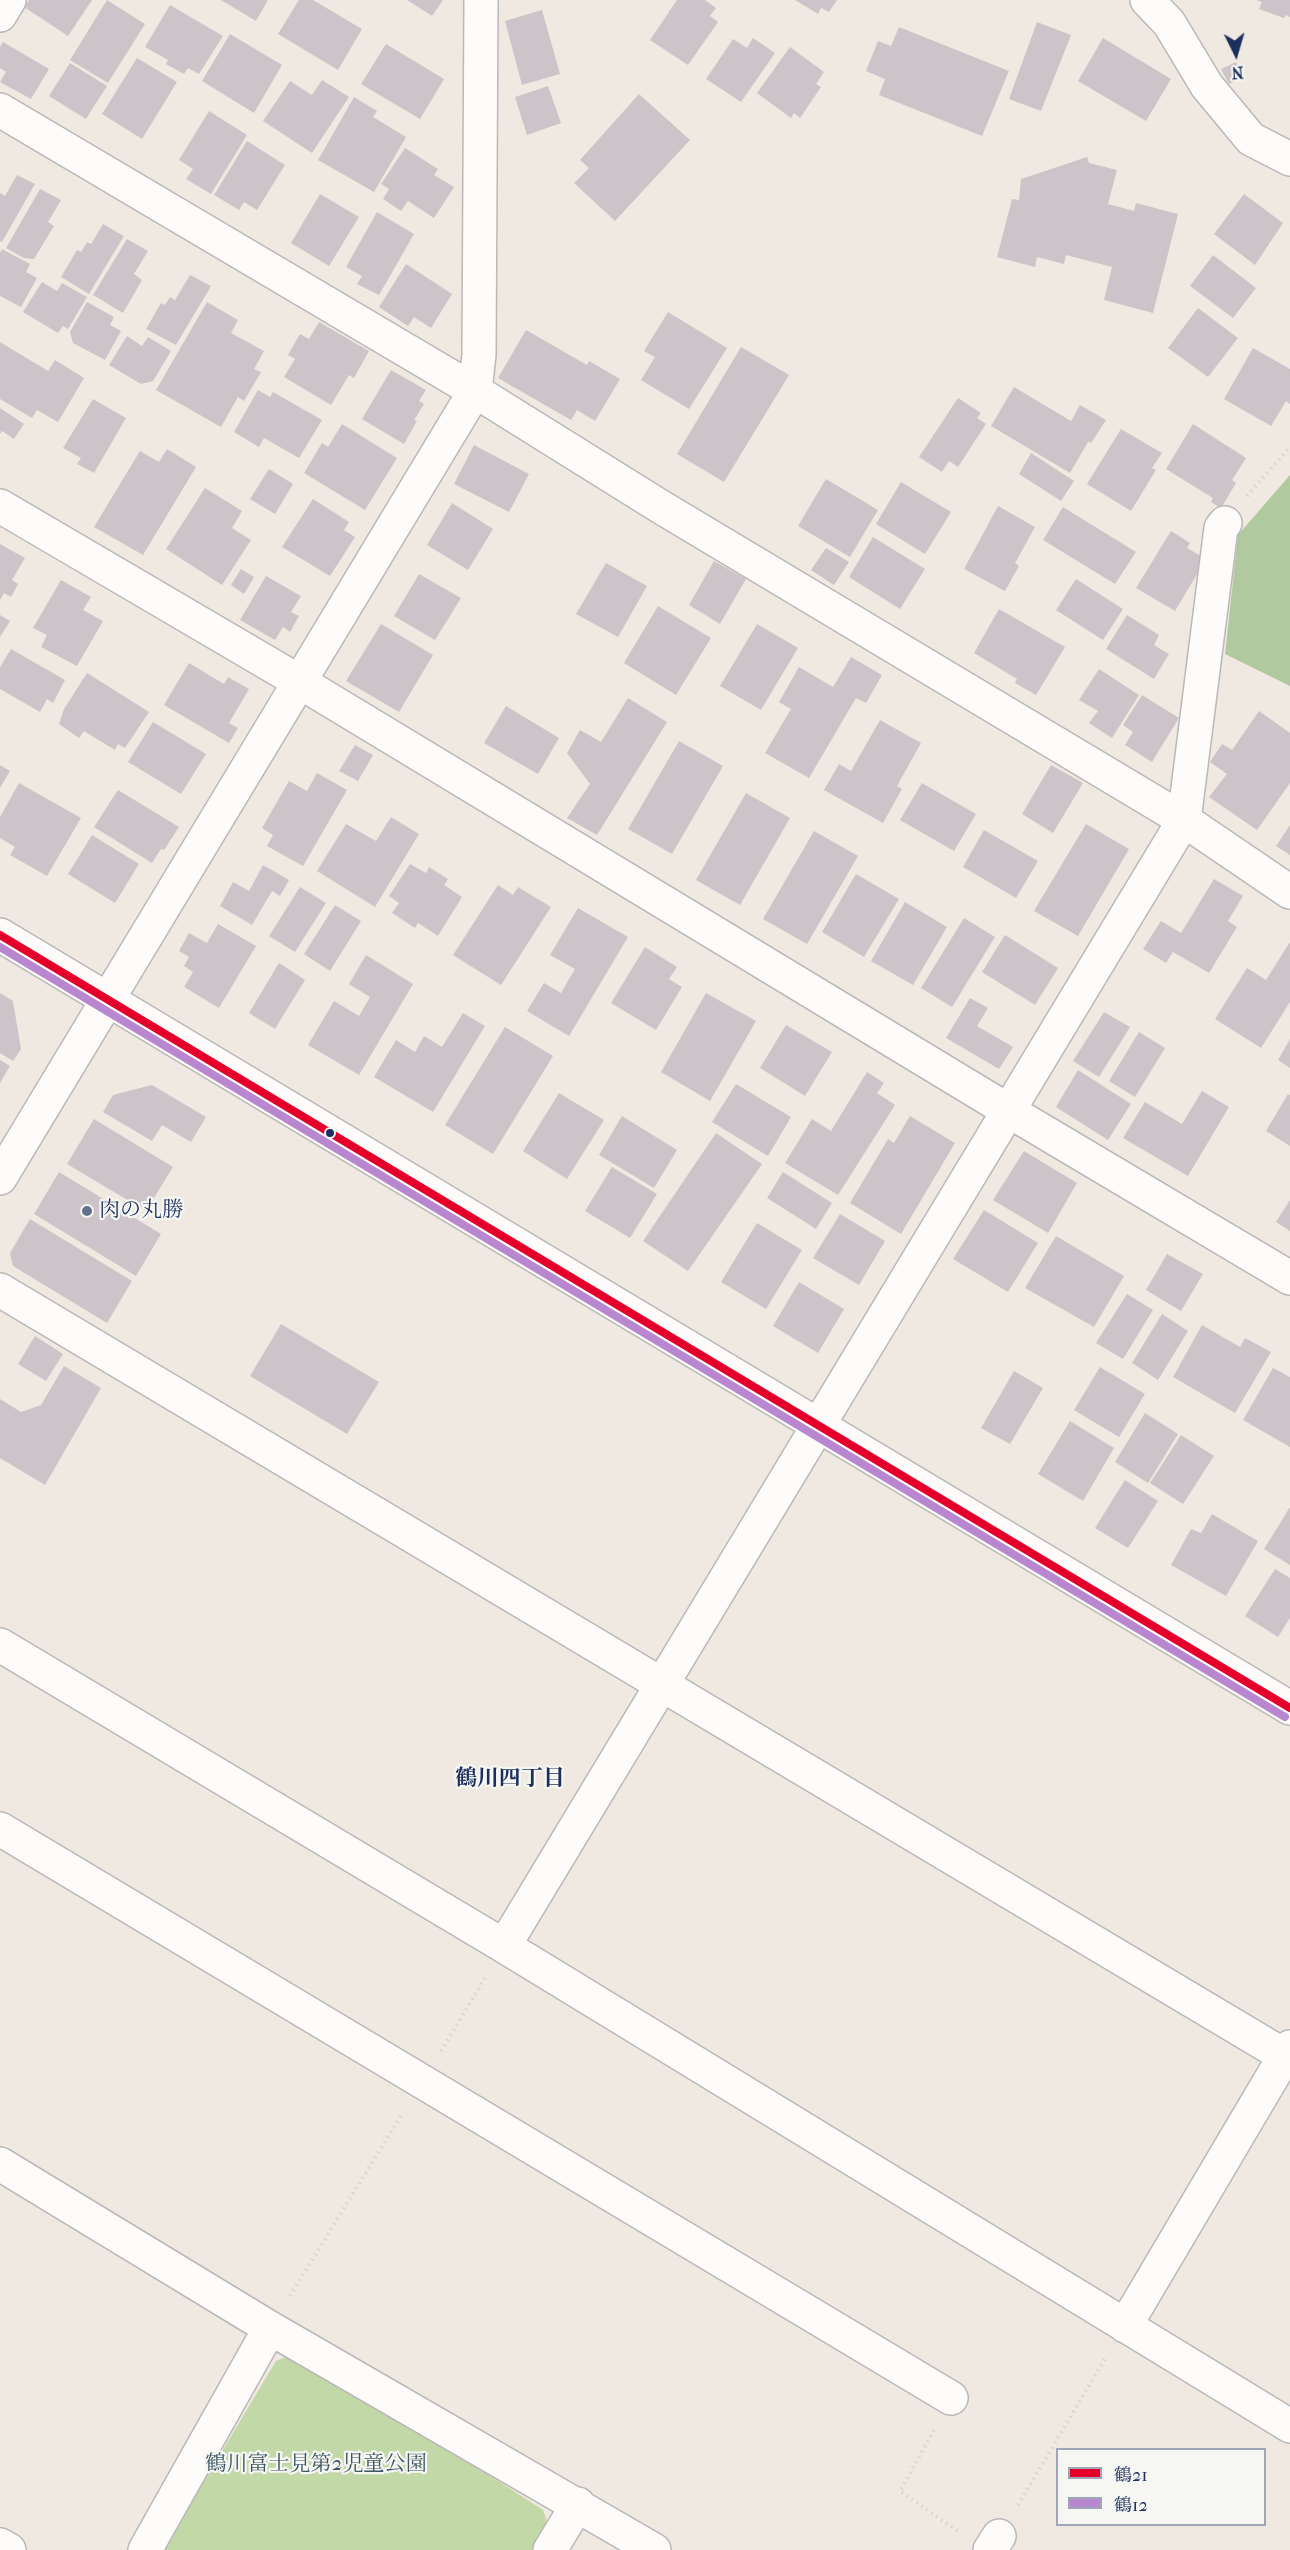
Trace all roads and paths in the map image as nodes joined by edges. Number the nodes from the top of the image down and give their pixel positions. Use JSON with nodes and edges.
{"nodes":[{"id":1,"x":9,"y":0,"type":"edge"},
{"id":2,"x":482,"y":0,"type":"edge"},
{"id":3,"x":1147,"y":0,"type":"edge"},
{"id":4,"x":0,"y":15,"type":"edge"},
{"id":5,"x":0,"y":110,"type":"edge"},
{"id":6,"x":1290,"y":159,"type":"edge"},
{"id":7,"x":475,"y":391,"type":"junction"},
{"id":8,"x":1290,"y":447,"type":"edge"},
{"id":9,"x":0,"y":506,"type":"edge"},
{"id":10,"x":1224,"y":523,"type":"joint"},
{"id":11,"x":300,"y":682,"type":"junction"},
{"id":12,"x":1184,"y":820,"type":"junction"},
{"id":13,"x":1290,"y":892,"type":"edge"},
{"id":14,"x":0,"y":934,"type":"edge"},
{"id":15,"x":108,"y":999,"type":"junction"},
{"id":16,"x":1009,"y":1111,"type":"junction"},
{"id":17,"x":0,"y":1178,"type":"edge"},
{"id":18,"x":1290,"y":1278,"type":"edge"},
{"id":19,"x":0,"y":1290,"type":"edge"},
{"id":20,"x":819,"y":1425,"type":"junction"},
{"id":21,"x":0,"y":1645,"type":"edge"},
{"id":22,"x":662,"y":1684,"type":"junction"},
{"id":23,"x":1290,"y":1708,"type":"edge"},
{"id":24,"x":0,"y":1829,"type":"edge"},
{"id":25,"x":504,"y":1946,"type":"junction"},
{"id":26,"x":1288,"y":2054,"type":"edge"},
{"id":27,"x":422,"y":2082,"type":"junction"},
{"id":28,"x":0,"y":2164,"type":"edge"},
{"id":29,"x":1125,"y":2326,"type":"junction"},
{"id":30,"x":270,"y":2328,"type":"junction"},
{"id":31,"x":951,"y":2398,"type":"joint"},
{"id":32,"x":1290,"y":2426,"type":"edge"},
{"id":33,"x":578,"y":2504,"type":"junction"},
{"id":34,"x":985,"y":2541,"type":"edge"},
{"id":35,"x":0,"y":2545,"type":"edge"},
{"id":36,"x":9,"y":2550,"type":"edge"},
{"id":37,"x":145,"y":2550,"type":"edge"},
{"id":38,"x":550,"y":2550,"type":"edge"},
{"id":39,"x":654,"y":2550,"type":"edge"}],
"edges":[{"from":1,"to":4,"type":"street"},
{"from":2,"to":7,"type":"street"},
{"from":3,"to":6,"type":"street"},
{"from":5,"to":7,"type":"street"},
{"from":7,"to":11,"type":"street"},
{"from":7,"to":12,"type":"street"},
{"from":8,"to":10,"type":"path"},
{"from":9,"to":11,"type":"street"},
{"from":10,"to":12,"type":"street"},
{"from":11,"to":15,"type":"street"},
{"from":11,"to":16,"type":"street"},
{"from":12,"to":13,"type":"street"},
{"from":12,"to":16,"type":"street"},
{"from":14,"to":15,"type":"street"},
{"from":15,"to":17,"type":"street"},
{"from":15,"to":20,"type":"street"},
{"from":16,"to":18,"type":"street"},
{"from":16,"to":20,"type":"street"},
{"from":19,"to":22,"type":"street"},
{"from":20,"to":22,"type":"street"},
{"from":20,"to":23,"type":"street"},
{"from":21,"to":25,"type":"street"},
{"from":22,"to":25,"type":"street"},
{"from":22,"to":26,"type":"street"},
{"from":24,"to":27,"type":"street"},
{"from":25,"to":27,"type":"path"},
{"from":25,"to":29,"type":"street"},
{"from":26,"to":29,"type":"street"},
{"from":27,"to":30,"type":"path"},
{"from":27,"to":31,"type":"street"},
{"from":28,"to":30,"type":"street"},
{"from":29,"to":32,"type":"street"},
{"from":29,"to":34,"type":"path"},
{"from":30,"to":33,"type":"street"},
{"from":30,"to":37,"type":"street"},
{"from":31,"to":34,"type":"path"},
{"from":33,"to":38,"type":"street"},
{"from":33,"to":39,"type":"street"},
{"from":35,"to":36,"type":"street"}]}
